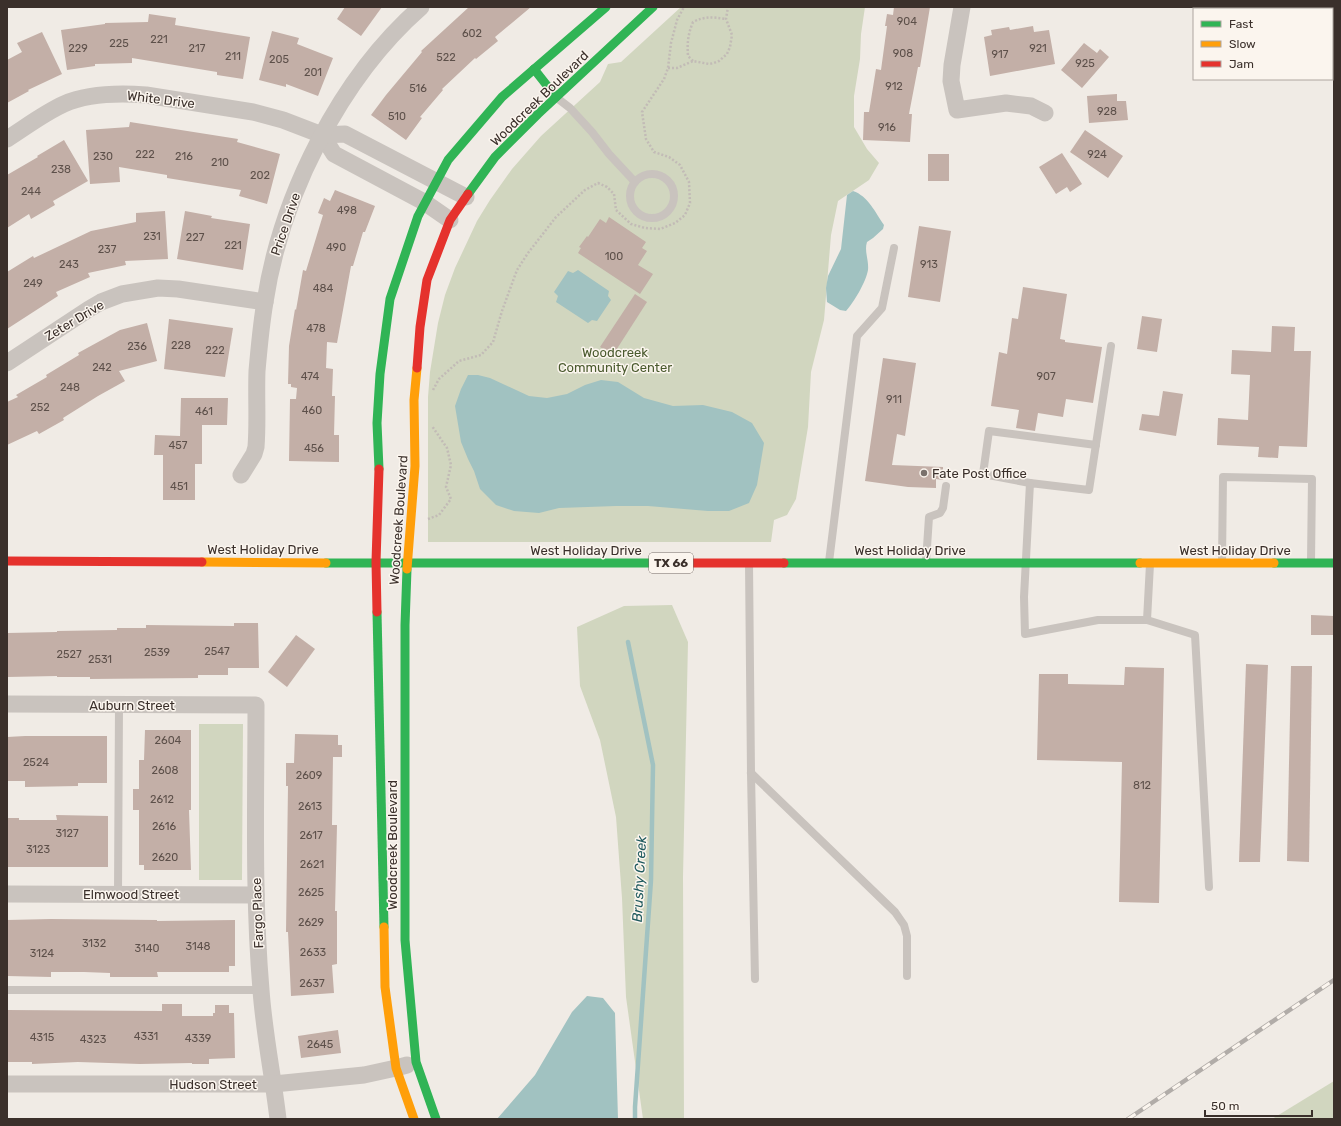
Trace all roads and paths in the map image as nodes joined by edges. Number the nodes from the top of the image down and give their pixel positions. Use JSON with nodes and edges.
{"nodes":[{"id":1,"x":421,"y":7,"type":"edge"},
{"id":2,"x":606,"y":7,"type":"edge"},
{"id":3,"x":653,"y":7,"type":"edge"},
{"id":4,"x":684,"y":7,"type":"edge"},
{"id":5,"x":728,"y":7,"type":"edge"},
{"id":6,"x":962,"y":7,"type":"edge"},
{"id":7,"x":726,"y":19,"type":"junction"},
{"id":8,"x":693,"y":61,"type":"junction"},
{"id":9,"x":668,"y":68,"type":"junction"},
{"id":10,"x":534,"y":69,"type":"junction"},
{"id":11,"x":556,"y":97,"type":"junction"},
{"id":12,"x":1045,"y":113,"type":"dead end"},
{"id":13,"x":322,"y":136,"type":"junction"},
{"id":14,"x":7,"y":139,"type":"edge"},
{"id":15,"x":436,"y":181,"type":"junction"},
{"id":16,"x":635,"y":182,"type":"junction"},
{"id":17,"x":466,"y":197,"type":"junction"},
{"id":18,"x":424,"y":202,"type":"junction"},
{"id":19,"x":450,"y":220,"type":"junction"},
{"id":20,"x":894,"y":248,"type":"dead end"},
{"id":21,"x":265,"y":302,"type":"junction"},
{"id":22,"x":1111,"y":346,"type":"dead end"},
{"id":23,"x":7,"y":363,"type":"edge"},
{"id":24,"x":433,"y":391,"type":"dead end"},
{"id":25,"x":430,"y":418,"type":"dead end"},
{"id":26,"x":1096,"y":445,"type":"junction"},
{"id":27,"x":241,"y":476,"type":"dead end"},
{"id":28,"x":1030,"y":482,"type":"junction"},
{"id":29,"x":946,"y":486,"type":"dead end"},
{"id":30,"x":425,"y":521,"type":"dead end"},
{"id":31,"x":7,"y":561,"type":"edge"},
{"id":32,"x":376,"y":562,"type":"junction"},
{"id":33,"x":407,"y":562,"type":"junction"},
{"id":34,"x":749,"y":562,"type":"junction"},
{"id":35,"x":926,"y":562,"type":"junction"},
{"id":36,"x":1027,"y":562,"type":"junction"},
{"id":37,"x":829,"y":563,"type":"junction"},
{"id":38,"x":1150,"y":563,"type":"junction"},
{"id":39,"x":1222,"y":563,"type":"junction"},
{"id":40,"x":1312,"y":563,"type":"junction"},
{"id":41,"x":1334,"y":563,"type":"edge"},
{"id":42,"x":1147,"y":620,"type":"junction"},
{"id":43,"x":7,"y":704,"type":"edge"},
{"id":44,"x":119,"y":705,"type":"junction"},
{"id":45,"x":256,"y":705,"type":"joint"},
{"id":46,"x":751,"y":773,"type":"junction"},
{"id":47,"x":1210,"y":887,"type":"dead end"},
{"id":48,"x":7,"y":894,"type":"edge"},
{"id":49,"x":118,"y":894,"type":"junction"},
{"id":50,"x":256,"y":895,"type":"junction"},
{"id":51,"x":907,"y":976,"type":"dead end"},
{"id":52,"x":755,"y":979,"type":"dead end"},
{"id":53,"x":7,"y":990,"type":"edge"},
{"id":54,"x":261,"y":990,"type":"junction"},
{"id":55,"x":416,"y":1062,"type":"junction"},
{"id":56,"x":396,"y":1068,"type":"junction"},
{"id":57,"x":7,"y":1084,"type":"edge"},
{"id":58,"x":274,"y":1084,"type":"junction"},
{"id":59,"x":278,"y":1119,"type":"edge"},
{"id":60,"x":414,"y":1119,"type":"edge"},
{"id":61,"x":436,"y":1119,"type":"edge"}],
"edges":[{"from":1,"to":13,"type":"street","name":"Price Drive"},
{"from":2,"to":10,"type":"street","name":"Woodcreek Boulevard"},
{"from":3,"to":11,"type":"street","name":"Woodcreek Boulevard"},
{"from":4,"to":9,"type":"path"},
{"from":5,"to":7,"type":"path"},
{"from":6,"to":12,"type":"street"},
{"from":7,"to":8,"type":"path"},
{"from":7,"to":8,"type":"path"},
{"from":8,"to":9,"type":"path"},
{"from":9,"to":24,"type":"path"},
{"from":10,"to":11,"type":"street"},
{"from":10,"to":15,"type":"street","name":"Woodcreek Boulevard"},
{"from":11,"to":16,"type":"lane"},
{"from":11,"to":17,"type":"street","name":"Woodcreek Boulevard"},
{"from":13,"to":14,"type":"street","name":"White Drive"},
{"from":13,"to":15,"type":"street","name":"White Drive"},
{"from":13,"to":18,"type":"street"},
{"from":13,"to":21,"type":"street","name":"Price Drive"},
{"from":15,"to":17,"type":"street","name":"White Drive"},
{"from":15,"to":18,"type":"street","name":"Woodcreek Boulevard"},
{"from":16,"to":16,"type":"lane"},
{"from":17,"to":19,"type":"street","name":"Woodcreek Boulevard"},
{"from":18,"to":19,"type":"street"},
{"from":18,"to":32,"type":"street","name":"Woodcreek Boulevard"},
{"from":19,"to":33,"type":"street","name":"Woodcreek Boulevard"},
{"from":20,"to":37,"type":"lane"},
{"from":21,"to":23,"type":"street","name":"Zeter Drive"},
{"from":21,"to":27,"type":"street","name":"Price Drive"},
{"from":22,"to":26,"type":"lane"},
{"from":25,"to":30,"type":"path"},
{"from":26,"to":28,"type":"lane"},
{"from":26,"to":28,"type":"lane"},
{"from":28,"to":36,"type":"lane"},
{"from":29,"to":35,"type":"lane"},
{"from":31,"to":32,"type":"street","name":"West Holiday Drive","number":"TX 66"},
{"from":32,"to":33,"type":"street","name":"West Holiday Drive","number":"TX 66"},
{"from":32,"to":56,"type":"street","name":"Woodcreek Boulevard"},
{"from":33,"to":34,"type":"street","name":"West Holiday Drive","number":"TX 66"},
{"from":33,"to":55,"type":"street","name":"Woodcreek Boulevard"},
{"from":34,"to":37,"type":"street","name":"West Holiday Drive","number":"TX 66"},
{"from":34,"to":46,"type":"lane"},
{"from":35,"to":36,"type":"street","name":"West Holiday Drive","number":"TX 66"},
{"from":35,"to":37,"type":"street","name":"West Holiday Drive","number":"TX 66"},
{"from":36,"to":38,"type":"street","name":"West Holiday Drive","number":"TX 66"},
{"from":36,"to":42,"type":"lane"},
{"from":38,"to":39,"type":"street","name":"West Holiday Drive","number":"TX 66"},
{"from":38,"to":42,"type":"lane"},
{"from":39,"to":40,"type":"street","name":"West Holiday Drive","number":"TX 66"},
{"from":39,"to":40,"type":"lane"},
{"from":40,"to":41,"type":"street","name":"West Holiday Drive","number":"TX 66"},
{"from":42,"to":47,"type":"lane"},
{"from":43,"to":44,"type":"street","name":"Auburn Street"},
{"from":44,"to":45,"type":"street","name":"Auburn Street"},
{"from":44,"to":49,"type":"lane"},
{"from":45,"to":50,"type":"street","name":"Fargo Place"},
{"from":46,"to":51,"type":"lane"},
{"from":46,"to":52,"type":"lane"},
{"from":48,"to":49,"type":"street","name":"Elmwood Street"},
{"from":49,"to":50,"type":"street","name":"Elmwood Street"},
{"from":50,"to":54,"type":"street","name":"Fargo Place"},
{"from":53,"to":54,"type":"lane"},
{"from":54,"to":58,"type":"street","name":"Fargo Place"},
{"from":55,"to":56,"type":"street","name":"Hudson Street"},
{"from":55,"to":61,"type":"street","name":"Woodcreek Boulevard"},
{"from":56,"to":58,"type":"street","name":"Hudson Street"},
{"from":56,"to":60,"type":"street","name":"Woodcreek Boulevard"},
{"from":57,"to":58,"type":"street","name":"Hudson Street"},
{"from":58,"to":59,"type":"street","name":"Fargo Place"}]}
